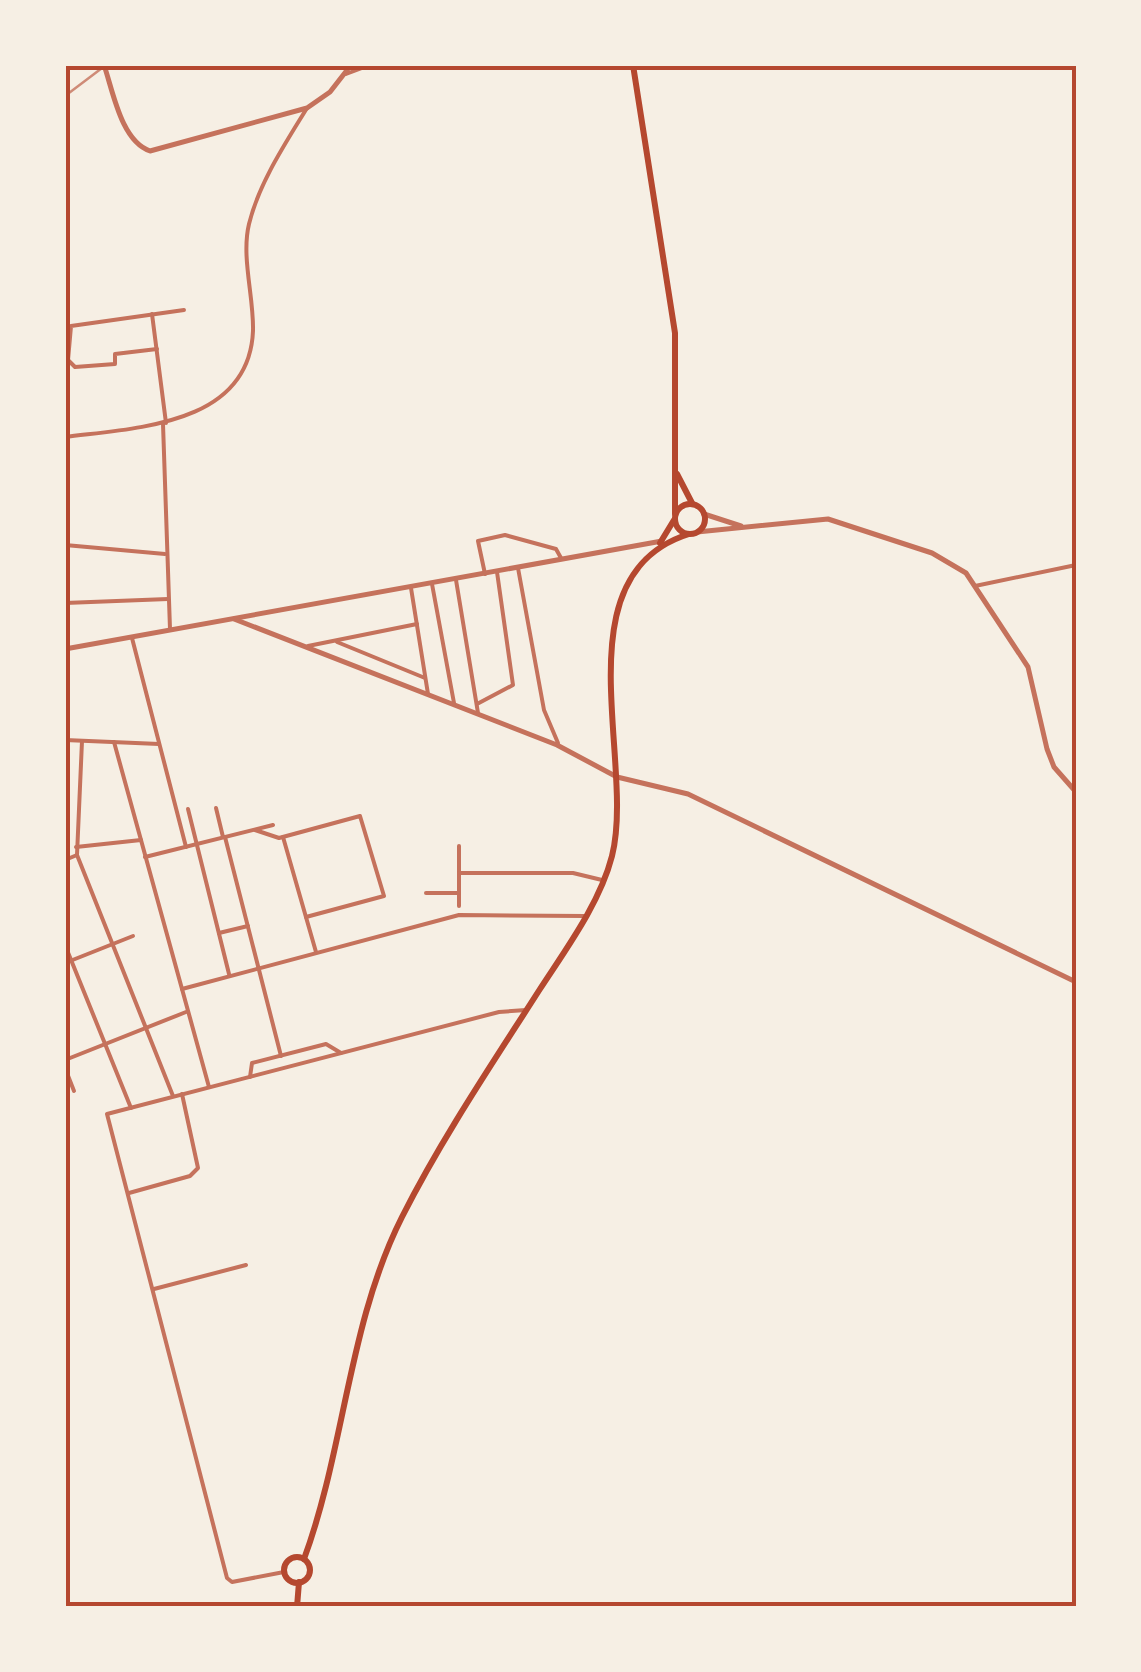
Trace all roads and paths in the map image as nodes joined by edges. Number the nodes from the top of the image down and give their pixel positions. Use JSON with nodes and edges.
{"nodes":[{"id":1,"x":104,"y":65,"type":"edge"},
{"id":2,"x":351,"y":65,"type":"edge"},
{"id":3,"x":370,"y":65,"type":"edge"},
{"id":4,"x":633,"y":65,"type":"edge"},
{"id":5,"x":344,"y":76,"type":"junction"},
{"id":6,"x":308,"y":108,"type":"junction"},
{"id":7,"x":184,"y":310,"type":"dead end"},
{"id":8,"x":152,"y":314,"type":"junction"},
{"id":9,"x":157,"y":349,"type":"junction"},
{"id":10,"x":66,"y":351,"type":"edge"},
{"id":11,"x":165,"y":424,"type":"junction"},
{"id":12,"x":65,"y":437,"type":"edge"},
{"id":13,"x":676,"y":471,"type":"junction"},
{"id":14,"x":693,"y":504,"type":"junction"},
{"id":15,"x":704,"y":514,"type":"junction"},
{"id":16,"x":675,"y":517,"type":"junction"},
{"id":17,"x":744,"y":527,"type":"junction"},
{"id":18,"x":693,"y":533,"type":"junction"},
{"id":19,"x":65,"y":545,"type":"edge"},
{"id":20,"x":659,"y":545,"type":"junction"},
{"id":21,"x":167,"y":554,"type":"junction"},
{"id":22,"x":562,"y":560,"type":"junction"},
{"id":23,"x":1076,"y":565,"type":"edge"},
{"id":24,"x":518,"y":568,"type":"junction"},
{"id":25,"x":498,"y":572,"type":"junction"},
{"id":26,"x":484,"y":574,"type":"junction"},
{"id":27,"x":456,"y":580,"type":"junction"},
{"id":28,"x":432,"y":584,"type":"junction"},
{"id":29,"x":976,"y":586,"type":"junction"},
{"id":30,"x":411,"y":588,"type":"junction"},
{"id":31,"x":168,"y":599,"type":"junction"},
{"id":32,"x":65,"y":603,"type":"edge"},
{"id":33,"x":234,"y":619,"type":"junction"},
{"id":34,"x":416,"y":624,"type":"junction"},
{"id":35,"x":170,"y":631,"type":"junction"},
{"id":36,"x":132,"y":638,"type":"junction"},
{"id":37,"x":334,"y":640,"type":"junction"},
{"id":38,"x":308,"y":646,"type":"junction"},
{"id":39,"x":65,"y":649,"type":"edge"},
{"id":40,"x":426,"y":678,"type":"junction"},
{"id":41,"x":428,"y":694,"type":"junction"},
{"id":42,"x":454,"y":704,"type":"junction"},
{"id":43,"x":477,"y":704,"type":"junction"},
{"id":44,"x":478,"y":714,"type":"junction"},
{"id":45,"x":65,"y":740,"type":"edge"},
{"id":46,"x":82,"y":740,"type":"junction"},
{"id":47,"x":114,"y":742,"type":"junction"},
{"id":48,"x":159,"y":744,"type":"junction"},
{"id":49,"x":560,"y":747,"type":"junction"},
{"id":50,"x":617,"y":778,"type":"junction"},
{"id":51,"x":1076,"y":792,"type":"edge"},
{"id":52,"x":216,"y":808,"type":"dead end"},
{"id":53,"x":188,"y":809,"type":"dead end"},
{"id":54,"x":273,"y":825,"type":"dead end"},
{"id":55,"x":255,"y":830,"type":"junction"},
{"id":56,"x":225,"y":837,"type":"junction"},
{"id":57,"x":283,"y":837,"type":"junction"},
{"id":58,"x":140,"y":840,"type":"junction"},
{"id":59,"x":196,"y":844,"type":"junction"},
{"id":60,"x":459,"y":846,"type":"dead end"},
{"id":61,"x":76,"y":847,"type":"junction"},
{"id":62,"x":186,"y":847,"type":"junction"},
{"id":63,"x":77,"y":855,"type":"junction"},
{"id":64,"x":146,"y":857,"type":"junction"},
{"id":65,"x":65,"y":860,"type":"edge"},
{"id":66,"x":459,"y":872,"type":"junction"},
{"id":67,"x":602,"y":880,"type":"junction"},
{"id":68,"x":426,"y":893,"type":"dead end"},
{"id":69,"x":459,"y":893,"type":"junction"},
{"id":70,"x":459,"y":906,"type":"dead end"},
{"id":71,"x":584,"y":916,"type":"junction"},
{"id":72,"x":306,"y":917,"type":"junction"},
{"id":73,"x":248,"y":926,"type":"junction"},
{"id":74,"x":219,"y":933,"type":"junction"},
{"id":75,"x":133,"y":936,"type":"dead end"},
{"id":76,"x":112,"y":944,"type":"junction"},
{"id":77,"x":65,"y":945,"type":"edge"},
{"id":78,"x":316,"y":952,"type":"junction"},
{"id":79,"x":68,"y":962,"type":"edge"},
{"id":80,"x":258,"y":968,"type":"junction"},
{"id":81,"x":230,"y":976,"type":"junction"},
{"id":82,"x":1076,"y":982,"type":"edge"},
{"id":83,"x":182,"y":989,"type":"junction"},
{"id":84,"x":527,"y":1010,"type":"junction"},
{"id":85,"x":188,"y":1012,"type":"junction"},
{"id":86,"x":146,"y":1028,"type":"junction"},
{"id":87,"x":106,"y":1044,"type":"junction"},
{"id":88,"x":340,"y":1053,"type":"junction"},
{"id":89,"x":281,"y":1056,"type":"junction"},
{"id":90,"x":65,"y":1060,"type":"edge"},
{"id":91,"x":65,"y":1068,"type":"edge"},
{"id":92,"x":250,"y":1076,"type":"junction"},
{"id":93,"x":209,"y":1087,"type":"junction"},
{"id":94,"x":74,"y":1090,"type":"dead end"},
{"id":95,"x":182,"y":1094,"type":"junction"},
{"id":96,"x":173,"y":1096,"type":"junction"},
{"id":97,"x":130,"y":1108,"type":"junction"},
{"id":98,"x":128,"y":1193,"type":"junction"},
{"id":99,"x":246,"y":1265,"type":"dead end"},
{"id":100,"x":152,"y":1290,"type":"junction"},
{"id":101,"x":304,"y":1559,"type":"junction"},
{"id":102,"x":284,"y":1572,"type":"junction"},
{"id":103,"x":299,"y":1582,"type":"junction"},
{"id":104,"x":297,"y":1607,"type":"edge"}],
"edges":[{"from":1,"to":6,"type":"street"},
{"from":2,"to":5,"type":"street"},
{"from":3,"to":5,"type":"street"},
{"from":4,"to":13,"type":"main road"},
{"from":5,"to":6,"type":"street"},
{"from":6,"to":11,"type":"street"},
{"from":7,"to":8,"type":"street"},
{"from":8,"to":9,"type":"street"},
{"from":8,"to":10,"type":"street"},
{"from":9,"to":10,"type":"street"},
{"from":9,"to":11,"type":"street"},
{"from":11,"to":12,"type":"street"},
{"from":11,"to":21,"type":"street"},
{"from":13,"to":14,"type":"main road"},
{"from":13,"to":16,"type":"main road"},
{"from":14,"to":15,"type":"main road"},
{"from":14,"to":16,"type":"main road"},
{"from":15,"to":17,"type":"street"},
{"from":15,"to":18,"type":"main road"},
{"from":16,"to":18,"type":"main road"},
{"from":16,"to":20,"type":"main road"},
{"from":17,"to":18,"type":"street"},
{"from":17,"to":29,"type":"street"},
{"from":18,"to":20,"type":"main road"},
{"from":19,"to":21,"type":"street"},
{"from":20,"to":22,"type":"street"},
{"from":20,"to":50,"type":"main road"},
{"from":21,"to":31,"type":"street"},
{"from":22,"to":24,"type":"street"},
{"from":22,"to":26,"type":"street"},
{"from":23,"to":29,"type":"street"},
{"from":24,"to":25,"type":"street"},
{"from":24,"to":49,"type":"street"},
{"from":25,"to":26,"type":"street"},
{"from":25,"to":43,"type":"street"},
{"from":26,"to":27,"type":"street"},
{"from":27,"to":28,"type":"street"},
{"from":27,"to":43,"type":"street"},
{"from":28,"to":30,"type":"street"},
{"from":28,"to":42,"type":"street"},
{"from":29,"to":51,"type":"street"},
{"from":30,"to":33,"type":"street"},
{"from":30,"to":34,"type":"street"},
{"from":31,"to":32,"type":"street"},
{"from":31,"to":35,"type":"street"},
{"from":33,"to":35,"type":"street"},
{"from":33,"to":38,"type":"street"},
{"from":34,"to":37,"type":"street"},
{"from":34,"to":40,"type":"street"},
{"from":35,"to":36,"type":"street"},
{"from":36,"to":39,"type":"street"},
{"from":36,"to":48,"type":"street"},
{"from":37,"to":38,"type":"street"},
{"from":37,"to":40,"type":"street"},
{"from":38,"to":41,"type":"street"},
{"from":40,"to":41,"type":"street"},
{"from":41,"to":42,"type":"street"},
{"from":42,"to":44,"type":"street"},
{"from":43,"to":44,"type":"street"},
{"from":44,"to":49,"type":"street"},
{"from":45,"to":46,"type":"street"},
{"from":46,"to":47,"type":"street"},
{"from":46,"to":61,"type":"street"},
{"from":47,"to":48,"type":"street"},
{"from":47,"to":58,"type":"street"},
{"from":48,"to":62,"type":"street"},
{"from":49,"to":50,"type":"street"},
{"from":50,"to":67,"type":"main road"},
{"from":50,"to":82,"type":"street"},
{"from":52,"to":56,"type":"street"},
{"from":53,"to":59,"type":"street"},
{"from":54,"to":55,"type":"street"},
{"from":55,"to":56,"type":"street"},
{"from":55,"to":57,"type":"street"},
{"from":56,"to":59,"type":"street"},
{"from":56,"to":73,"type":"street"},
{"from":57,"to":72,"type":"street"},
{"from":57,"to":72,"type":"street"},
{"from":58,"to":61,"type":"street"},
{"from":58,"to":64,"type":"street"},
{"from":59,"to":62,"type":"street"},
{"from":59,"to":74,"type":"street"},
{"from":60,"to":66,"type":"street"},
{"from":61,"to":63,"type":"street"},
{"from":62,"to":64,"type":"street"},
{"from":63,"to":65,"type":"street"},
{"from":63,"to":76,"type":"street"},
{"from":64,"to":83,"type":"street"},
{"from":66,"to":67,"type":"street"},
{"from":66,"to":69,"type":"street"},
{"from":67,"to":71,"type":"main road"},
{"from":68,"to":69,"type":"street"},
{"from":69,"to":70,"type":"street"},
{"from":71,"to":78,"type":"street"},
{"from":71,"to":84,"type":"main road"},
{"from":72,"to":78,"type":"street"},
{"from":73,"to":74,"type":"street"},
{"from":73,"to":80,"type":"street"},
{"from":74,"to":81,"type":"street"},
{"from":75,"to":76,"type":"street"},
{"from":76,"to":79,"type":"street"},
{"from":76,"to":86,"type":"street"},
{"from":77,"to":79,"type":"street"},
{"from":78,"to":80,"type":"street"},
{"from":79,"to":87,"type":"street"},
{"from":80,"to":81,"type":"street"},
{"from":80,"to":89,"type":"street"},
{"from":81,"to":83,"type":"street"},
{"from":83,"to":85,"type":"street"},
{"from":84,"to":88,"type":"street"},
{"from":84,"to":101,"type":"main road"},
{"from":85,"to":86,"type":"street"},
{"from":85,"to":93,"type":"street"},
{"from":86,"to":87,"type":"street"},
{"from":86,"to":96,"type":"street"},
{"from":87,"to":90,"type":"street"},
{"from":87,"to":97,"type":"street"},
{"from":88,"to":89,"type":"street"},
{"from":88,"to":92,"type":"street"},
{"from":89,"to":92,"type":"street"},
{"from":91,"to":94,"type":"street"},
{"from":92,"to":93,"type":"street"},
{"from":93,"to":95,"type":"street"},
{"from":95,"to":96,"type":"street"},
{"from":95,"to":98,"type":"street"},
{"from":96,"to":97,"type":"street"},
{"from":97,"to":98,"type":"street"},
{"from":98,"to":100,"type":"street"},
{"from":99,"to":100,"type":"street"},
{"from":100,"to":102,"type":"street"},
{"from":101,"to":102,"type":"main road"},
{"from":101,"to":103,"type":"main road"},
{"from":102,"to":103,"type":"main road"},
{"from":103,"to":104,"type":"main road"}]}
